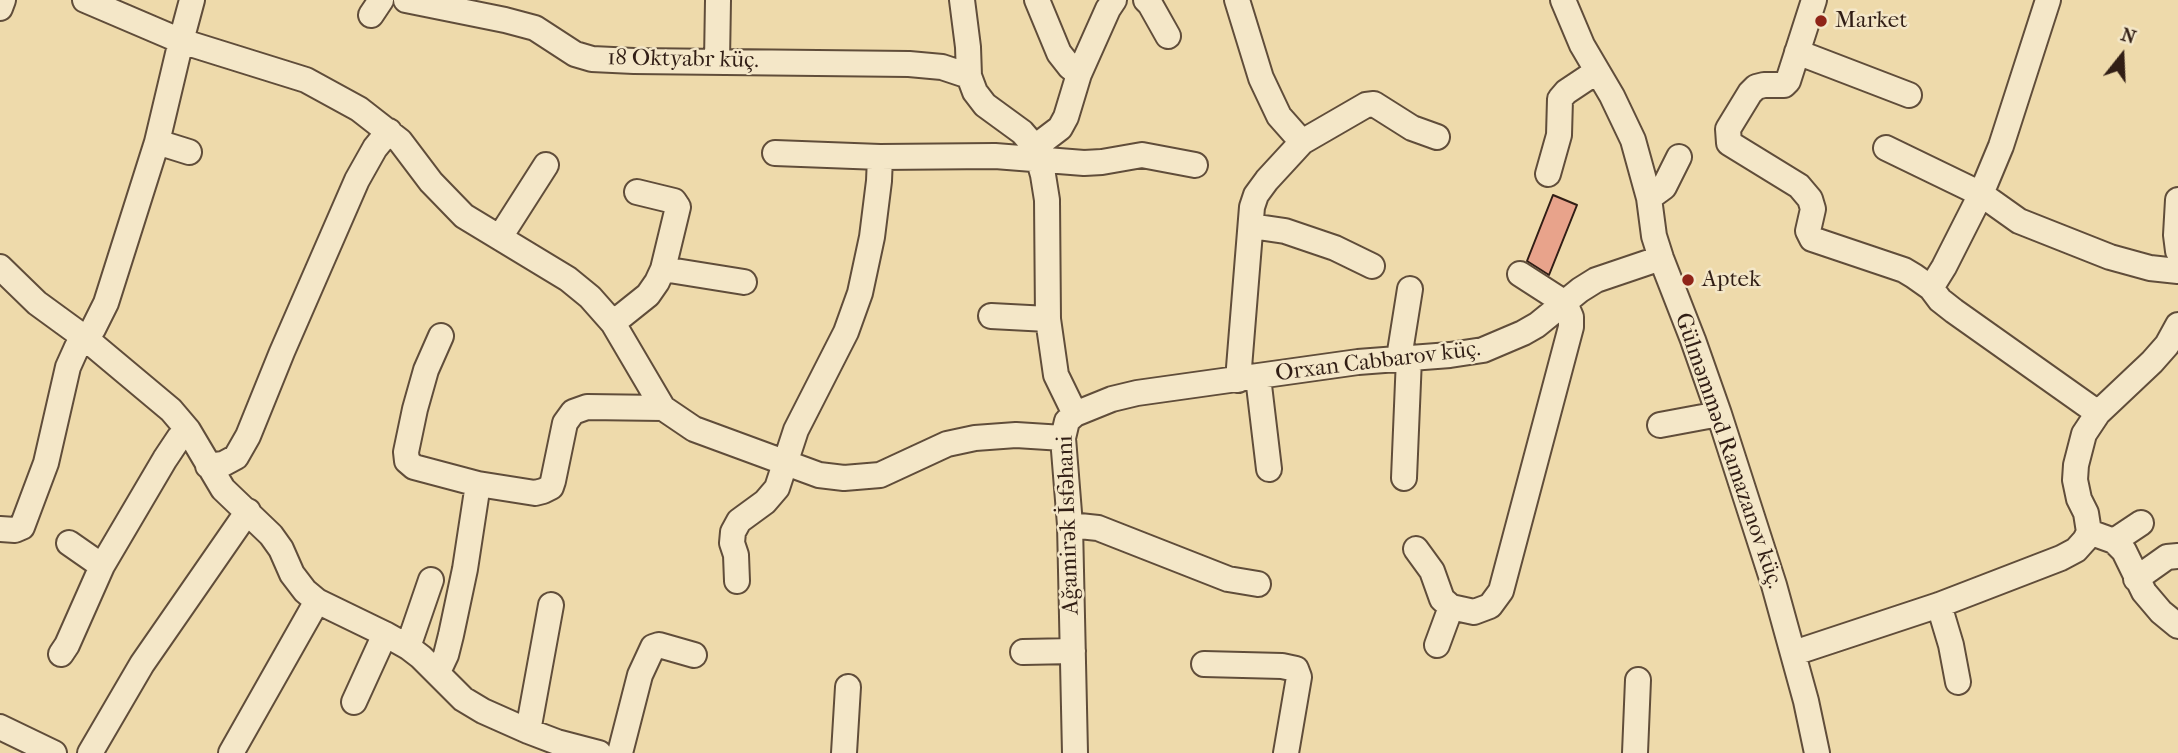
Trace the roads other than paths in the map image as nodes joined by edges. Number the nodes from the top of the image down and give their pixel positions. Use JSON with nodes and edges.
{"nodes":[{"id":1,"x":3,"y":0,"type":"edge"},
{"id":2,"x":85,"y":0,"type":"edge"},
{"id":3,"x":192,"y":0,"type":"edge"},
{"id":4,"x":407,"y":0,"type":"edge"},
{"id":5,"x":718,"y":0,"type":"edge"},
{"id":6,"x":962,"y":0,"type":"edge"},
{"id":7,"x":1038,"y":0,"type":"edge"},
{"id":8,"x":1114,"y":0,"type":"edge"},
{"id":9,"x":1146,"y":0,"type":"edge"},
{"id":10,"x":1237,"y":0,"type":"edge"},
{"id":11,"x":1563,"y":0,"type":"edge"},
{"id":12,"x":1814,"y":0,"type":"edge"},
{"id":13,"x":2048,"y":0,"type":"edge"},
{"id":14,"x":0,"y":8,"type":"edge"},
{"id":15,"x":1167,"y":36,"type":"dead end"},
{"id":16,"x":181,"y":41,"type":"junction"},
{"id":17,"x":1797,"y":52,"type":"junction"},
{"id":18,"x":717,"y":61,"type":"junction"},
{"id":19,"x":1596,"y":72,"type":"junction"},
{"id":20,"x":1079,"y":74,"type":"junction"},
{"id":21,"x":969,"y":76,"type":"junction"},
{"id":22,"x":1909,"y":96,"type":"dead end"},
{"id":23,"x":389,"y":131,"type":"junction"},
{"id":24,"x":1437,"y":137,"type":"dead end"},
{"id":25,"x":157,"y":142,"type":"junction"},
{"id":26,"x":1303,"y":142,"type":"junction"},
{"id":27,"x":1886,"y":148,"type":"dead end"},
{"id":28,"x":190,"y":152,"type":"dead end"},
{"id":29,"x":775,"y":153,"type":"dead end"},
{"id":30,"x":1037,"y":154,"type":"junction"},
{"id":31,"x":1679,"y":156,"type":"dead end"},
{"id":32,"x":880,"y":157,"type":"junction"},
{"id":33,"x":546,"y":165,"type":"dead end"},
{"id":34,"x":1195,"y":165,"type":"dead end"},
{"id":35,"x":1548,"y":174,"type":"dead end"},
{"id":36,"x":638,"y":192,"type":"dead end"},
{"id":37,"x":1981,"y":194,"type":"junction"},
{"id":38,"x":1649,"y":198,"type":"junction"},
{"id":39,"x":2178,"y":200,"type":"edge"},
{"id":40,"x":1251,"y":226,"type":"junction"},
{"id":41,"x":500,"y":237,"type":"junction"},
{"id":42,"x":2178,"y":251,"type":"edge"},
{"id":43,"x":1661,"y":258,"type":"junction"},
{"id":44,"x":1372,"y":266,"type":"dead end"},
{"id":45,"x":0,"y":267,"type":"edge"},
{"id":46,"x":663,"y":269,"type":"junction"},
{"id":47,"x":2178,"y":271,"type":"edge"},
{"id":48,"x":1520,"y":274,"type":"dead end"},
{"id":49,"x":744,"y":282,"type":"dead end"},
{"id":50,"x":1931,"y":288,"type":"junction"},
{"id":51,"x":1410,"y":289,"type":"dead end"},
{"id":52,"x":1565,"y":303,"type":"junction"},
{"id":53,"x":991,"y":316,"type":"dead end"},
{"id":54,"x":1048,"y":319,"type":"junction"},
{"id":55,"x":613,"y":323,"type":"junction"},
{"id":56,"x":2178,"y":325,"type":"edge"},
{"id":57,"x":441,"y":336,"type":"dead end"},
{"id":58,"x":85,"y":338,"type":"junction"},
{"id":59,"x":1404,"y":358,"type":"junction"},
{"id":60,"x":1248,"y":379,"type":"junction"},
{"id":61,"x":663,"y":408,"type":"junction"},
{"id":62,"x":1075,"y":414,"type":"junction"},
{"id":63,"x":1719,"y":414,"type":"junction"},
{"id":64,"x":2098,"y":414,"type":"junction"},
{"id":65,"x":1660,"y":425,"type":"dead end"},
{"id":66,"x":188,"y":430,"type":"junction"},
{"id":67,"x":1063,"y":438,"type":"junction"},
{"id":68,"x":785,"y":463,"type":"junction"},
{"id":69,"x":208,"y":466,"type":"junction"},
{"id":70,"x":1269,"y":469,"type":"dead end"},
{"id":71,"x":1404,"y":478,"type":"dead end"},
{"id":72,"x":478,"y":484,"type":"junction"},
{"id":73,"x":248,"y":511,"type":"junction"},
{"id":74,"x":2141,"y":523,"type":"dead end"},
{"id":75,"x":1070,"y":525,"type":"junction"},
{"id":76,"x":0,"y":529,"type":"edge"},
{"id":77,"x":2089,"y":532,"type":"junction"},
{"id":78,"x":2114,"y":541,"type":"junction"},
{"id":79,"x":69,"y":543,"type":"dead end"},
{"id":80,"x":1416,"y":549,"type":"dead end"},
{"id":81,"x":2178,"y":556,"type":"edge"},
{"id":82,"x":103,"y":566,"type":"junction"},
{"id":83,"x":2136,"y":579,"type":"junction"},
{"id":84,"x":431,"y":580,"type":"dead end"},
{"id":85,"x":737,"y":581,"type":"dead end"},
{"id":86,"x":1258,"y":584,"type":"dead end"},
{"id":87,"x":317,"y":601,"type":"junction"},
{"id":88,"x":551,"y":605,"type":"dead end"},
{"id":89,"x":1938,"y":605,"type":"junction"},
{"id":90,"x":1451,"y":607,"type":"junction"},
{"id":91,"x":2178,"y":626,"type":"edge"},
{"id":92,"x":385,"y":634,"type":"junction"},
{"id":93,"x":1437,"y":645,"type":"dead end"},
{"id":94,"x":408,"y":647,"type":"junction"},
{"id":95,"x":1073,"y":651,"type":"junction"},
{"id":96,"x":1023,"y":652,"type":"dead end"},
{"id":97,"x":1794,"y":653,"type":"junction"},
{"id":98,"x":61,"y":654,"type":"dead end"},
{"id":99,"x":694,"y":654,"type":"dead end"},
{"id":100,"x":1204,"y":664,"type":"dead end"},
{"id":101,"x":438,"y":672,"type":"junction"},
{"id":102,"x":1638,"y":680,"type":"dead end"},
{"id":103,"x":1958,"y":682,"type":"dead end"},
{"id":104,"x":848,"y":687,"type":"dead end"},
{"id":105,"x":354,"y":702,"type":"dead end"},
{"id":106,"x":0,"y":727,"type":"edge"},
{"id":107,"x":528,"y":732,"type":"junction"},
{"id":108,"x":53,"y":753,"type":"edge"},
{"id":109,"x":90,"y":753,"type":"edge"},
{"id":110,"x":231,"y":753,"type":"edge"},
{"id":111,"x":599,"y":753,"type":"edge"},
{"id":112,"x":620,"y":753,"type":"edge"},
{"id":113,"x":844,"y":753,"type":"edge"},
{"id":114,"x":1074,"y":753,"type":"edge"},
{"id":115,"x":1286,"y":753,"type":"edge"},
{"id":116,"x":1635,"y":753,"type":"edge"},
{"id":117,"x":1817,"y":753,"type":"edge"}],
"edges":[{"from":1,"to":14,"type":"street"},
{"from":2,"to":16,"type":"street"},
{"from":3,"to":16,"type":"street"},
{"from":4,"to":18,"type":"street","name":"18 Oktyabr küç."},
{"from":5,"to":18,"type":"street"},
{"from":6,"to":21,"type":"street"},
{"from":7,"to":20,"type":"street"},
{"from":8,"to":20,"type":"street"},
{"from":9,"to":15,"type":"street"},
{"from":10,"to":26,"type":"street"},
{"from":11,"to":19,"type":"street","name":"Gülməmməd Ramazanov küç."},
{"from":12,"to":17,"type":"street"},
{"from":13,"to":37,"type":"street"},
{"from":16,"to":23,"type":"street"},
{"from":16,"to":25,"type":"street"},
{"from":17,"to":22,"type":"street"},
{"from":17,"to":50,"type":"street"},
{"from":18,"to":21,"type":"street","name":"18 Oktyabr küç."},
{"from":19,"to":35,"type":"street"},
{"from":19,"to":38,"type":"street","name":"Gülməmməd Ramazanov küç."},
{"from":20,"to":30,"type":"street"},
{"from":21,"to":30,"type":"street"},
{"from":23,"to":41,"type":"street"},
{"from":23,"to":69,"type":"street"},
{"from":24,"to":26,"type":"street"},
{"from":25,"to":28,"type":"street"},
{"from":25,"to":58,"type":"street"},
{"from":26,"to":40,"type":"street"},
{"from":27,"to":37,"type":"street"},
{"from":29,"to":32,"type":"street"},
{"from":30,"to":32,"type":"street"},
{"from":30,"to":34,"type":"street"},
{"from":30,"to":54,"type":"street","name":"Ağamirək İsfəhani"},
{"from":31,"to":38,"type":"street"},
{"from":32,"to":68,"type":"street"},
{"from":33,"to":41,"type":"street"},
{"from":36,"to":46,"type":"street"},
{"from":37,"to":47,"type":"street"},
{"from":37,"to":50,"type":"street"},
{"from":38,"to":43,"type":"street","name":"Gülməmməd Ramazanov küç."},
{"from":39,"to":42,"type":"street"},
{"from":40,"to":44,"type":"street"},
{"from":40,"to":60,"type":"street"},
{"from":41,"to":55,"type":"street"},
{"from":43,"to":52,"type":"street","name":"Orxan Cabbarov küç."},
{"from":43,"to":63,"type":"street","name":"Gülməmməd Ramazanov küç."},
{"from":45,"to":58,"type":"street"},
{"from":46,"to":49,"type":"street"},
{"from":46,"to":55,"type":"street"},
{"from":48,"to":52,"type":"street"},
{"from":50,"to":64,"type":"street"},
{"from":51,"to":59,"type":"street"},
{"from":52,"to":59,"type":"street","name":"Orxan Cabbarov küç."},
{"from":52,"to":90,"type":"street"},
{"from":53,"to":54,"type":"street"},
{"from":54,"to":62,"type":"street","name":"Ağamirək İsfəhani"},
{"from":55,"to":61,"type":"street"},
{"from":56,"to":64,"type":"street"},
{"from":57,"to":72,"type":"street"},
{"from":58,"to":66,"type":"street"},
{"from":58,"to":76,"type":"street"},
{"from":59,"to":60,"type":"street","name":"Orxan Cabbarov küç."},
{"from":59,"to":71,"type":"street"},
{"from":60,"to":62,"type":"street","name":"Orxan Cabbarov küç."},
{"from":60,"to":70,"type":"street"},
{"from":61,"to":68,"type":"street"},
{"from":61,"to":72,"type":"street"},
{"from":62,"to":67,"type":"street","name":"Ağamirək İsfəhani"},
{"from":63,"to":65,"type":"street"},
{"from":63,"to":97,"type":"street","name":"Gülməmməd Ramazanov küç."},
{"from":64,"to":77,"type":"street"},
{"from":66,"to":69,"type":"street"},
{"from":66,"to":82,"type":"street"},
{"from":67,"to":68,"type":"street"},
{"from":67,"to":75,"type":"street","name":"Ağamirək İsfəhani"},
{"from":68,"to":85,"type":"street"},
{"from":69,"to":73,"type":"street"},
{"from":72,"to":101,"type":"street"},
{"from":73,"to":87,"type":"street"},
{"from":73,"to":109,"type":"street"},
{"from":74,"to":78,"type":"street"},
{"from":75,"to":86,"type":"street"},
{"from":75,"to":95,"type":"street","name":"Ağamirək İsfəhani"},
{"from":77,"to":78,"type":"street"},
{"from":77,"to":89,"type":"street"},
{"from":78,"to":83,"type":"street"},
{"from":79,"to":82,"type":"street"},
{"from":80,"to":90,"type":"street"},
{"from":81,"to":83,"type":"street"},
{"from":82,"to":98,"type":"street"},
{"from":83,"to":91,"type":"street"},
{"from":84,"to":94,"type":"street"},
{"from":87,"to":92,"type":"street"},
{"from":87,"to":110,"type":"street"},
{"from":88,"to":107,"type":"street"},
{"from":89,"to":97,"type":"street"},
{"from":89,"to":103,"type":"street"},
{"from":90,"to":93,"type":"street"},
{"from":92,"to":94,"type":"street"},
{"from":92,"to":105,"type":"street"},
{"from":94,"to":101,"type":"street"},
{"from":95,"to":96,"type":"street"},
{"from":95,"to":114,"type":"street","name":"Ağamirək İsfəhani"},
{"from":97,"to":117,"type":"street","name":"Gülməmməd Ramazanov küç."},
{"from":99,"to":112,"type":"street"},
{"from":100,"to":115,"type":"street"},
{"from":101,"to":107,"type":"street"},
{"from":102,"to":116,"type":"street"},
{"from":104,"to":113,"type":"street"},
{"from":106,"to":108,"type":"street"},
{"from":107,"to":111,"type":"street"}]}
